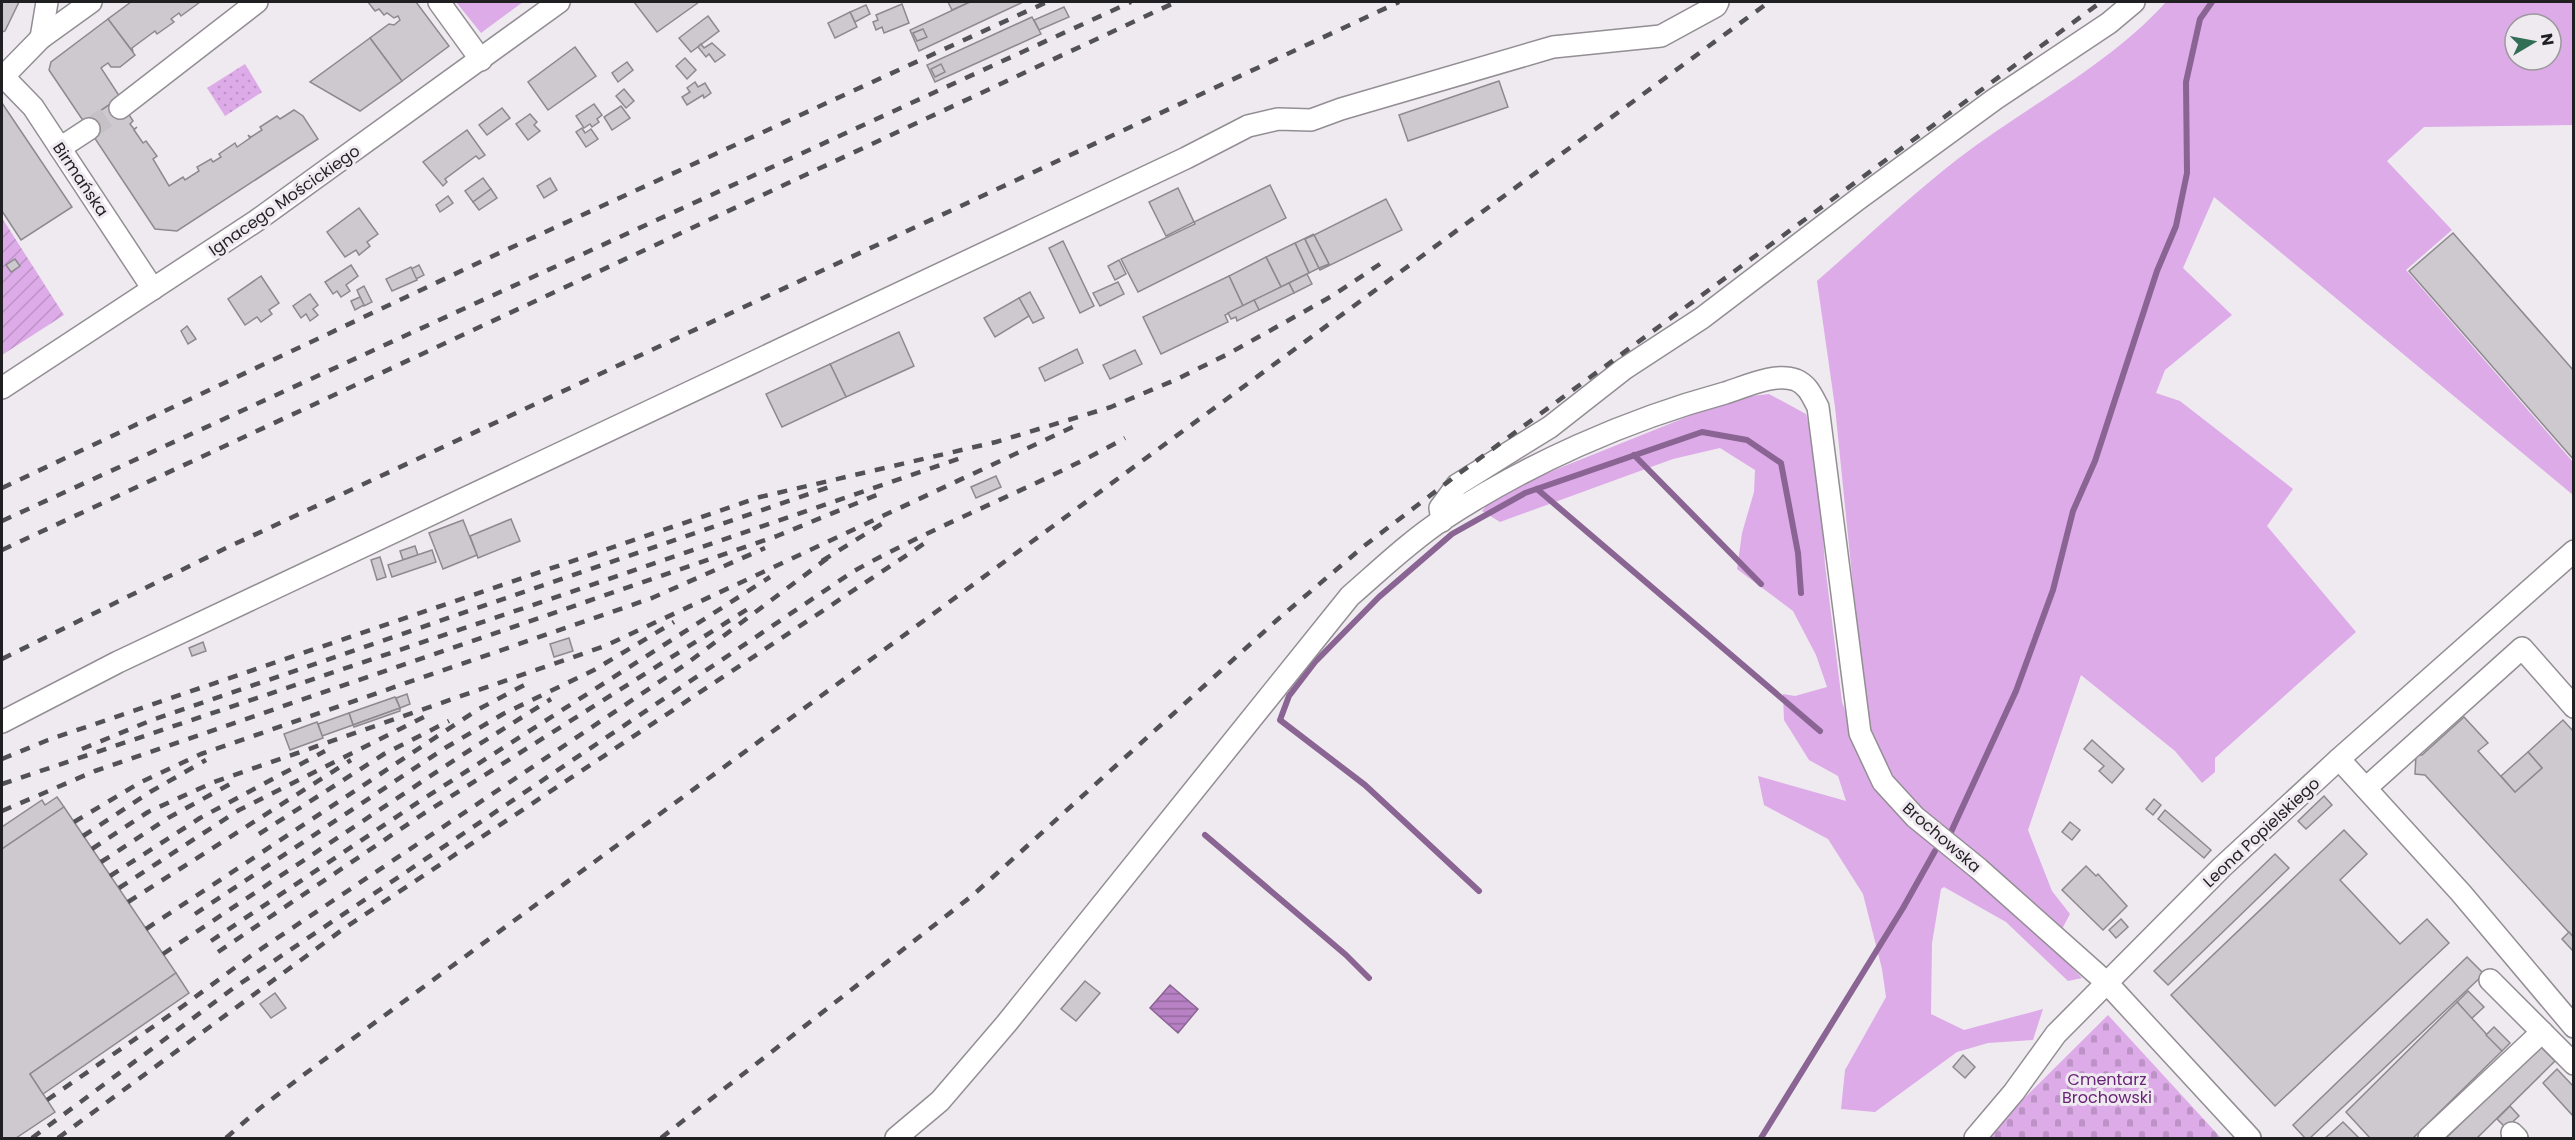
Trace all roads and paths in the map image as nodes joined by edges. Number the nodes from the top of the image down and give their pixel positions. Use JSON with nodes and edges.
{"nodes":[{"id":1,"x":47,"y":2,"type":"edge"},
{"id":2,"x":91,"y":2,"type":"edge"},
{"id":3,"x":257,"y":2,"type":"edge"},
{"id":4,"x":439,"y":2,"type":"edge"},
{"id":5,"x":559,"y":2,"type":"edge"},
{"id":6,"x":1718,"y":2,"type":"edge"},
{"id":7,"x":2134,"y":2,"type":"edge"},
{"id":8,"x":41,"y":38,"type":"junction"},
{"id":9,"x":481,"y":60,"type":"junction"},
{"id":10,"x":3,"y":76,"type":"edge"},
{"id":11,"x":120,"y":108,"type":"tunnel mouth"},
{"id":12,"x":89,"y":129,"type":"tunnel mouth"},
{"id":13,"x":60,"y":148,"type":"junction"},
{"id":14,"x":153,"y":289,"type":"junction"},
{"id":15,"x":2,"y":388,"type":"edge"},
{"id":16,"x":1442,"y":520,"type":"junction"},
{"id":17,"x":2574,"y":552,"type":"edge"},
{"id":18,"x":2574,"y":707,"type":"edge"},
{"id":19,"x":2,"y":722,"type":"edge"},
{"id":20,"x":2339,"y":759,"type":"junction"},
{"id":21,"x":2366,"y":788,"type":"junction"},
{"id":22,"x":2490,"y":980,"type":"dead end"},
{"id":23,"x":2107,"y":983,"type":"junction"},
{"id":24,"x":2574,"y":1027,"type":"edge"},
{"id":25,"x":2542,"y":1032,"type":"junction"},
{"id":26,"x":2574,"y":1064,"type":"edge"},
{"id":27,"x":896,"y":1138,"type":"edge"},
{"id":28,"x":1975,"y":1138,"type":"edge"},
{"id":29,"x":2250,"y":1138,"type":"edge"},
{"id":30,"x":2429,"y":1138,"type":"edge"}],
"edges":[{"from":1,"to":8,"type":"street"},
{"from":2,"to":8,"type":"street"},
{"from":3,"to":11,"type":"street"},
{"from":4,"to":9,"type":"street"},
{"from":5,"to":9,"type":"street","name":"Ignacego Mościckiego"},
{"from":6,"to":19,"type":"street"},
{"from":7,"to":16,"type":"street"},
{"from":8,"to":10,"type":"street"},
{"from":9,"to":14,"type":"street","name":"Ignacego Mościckiego"},
{"from":10,"to":13,"type":"street","name":"Birmańska"},
{"from":12,"to":13,"type":"street"},
{"from":13,"to":14,"type":"street","name":"Birmańska"},
{"from":14,"to":15,"type":"street","name":"Ignacego Mościckiego"},
{"from":16,"to":23,"type":"street","name":"Brochowska"},
{"from":16,"to":27,"type":"street"},
{"from":17,"to":20,"type":"street","name":"Leona Popielskiego"},
{"from":18,"to":21,"type":"street"},
{"from":20,"to":21,"type":"street"},
{"from":20,"to":23,"type":"street","name":"Leona Popielskiego"},
{"from":21,"to":24,"type":"street"},
{"from":22,"to":25,"type":"street"},
{"from":23,"to":28,"type":"street","name":"Leona Popielskiego"},
{"from":23,"to":29,"type":"street","name":"Brochowska"},
{"from":25,"to":26,"type":"street"},
{"from":25,"to":30,"type":"street"}]}
